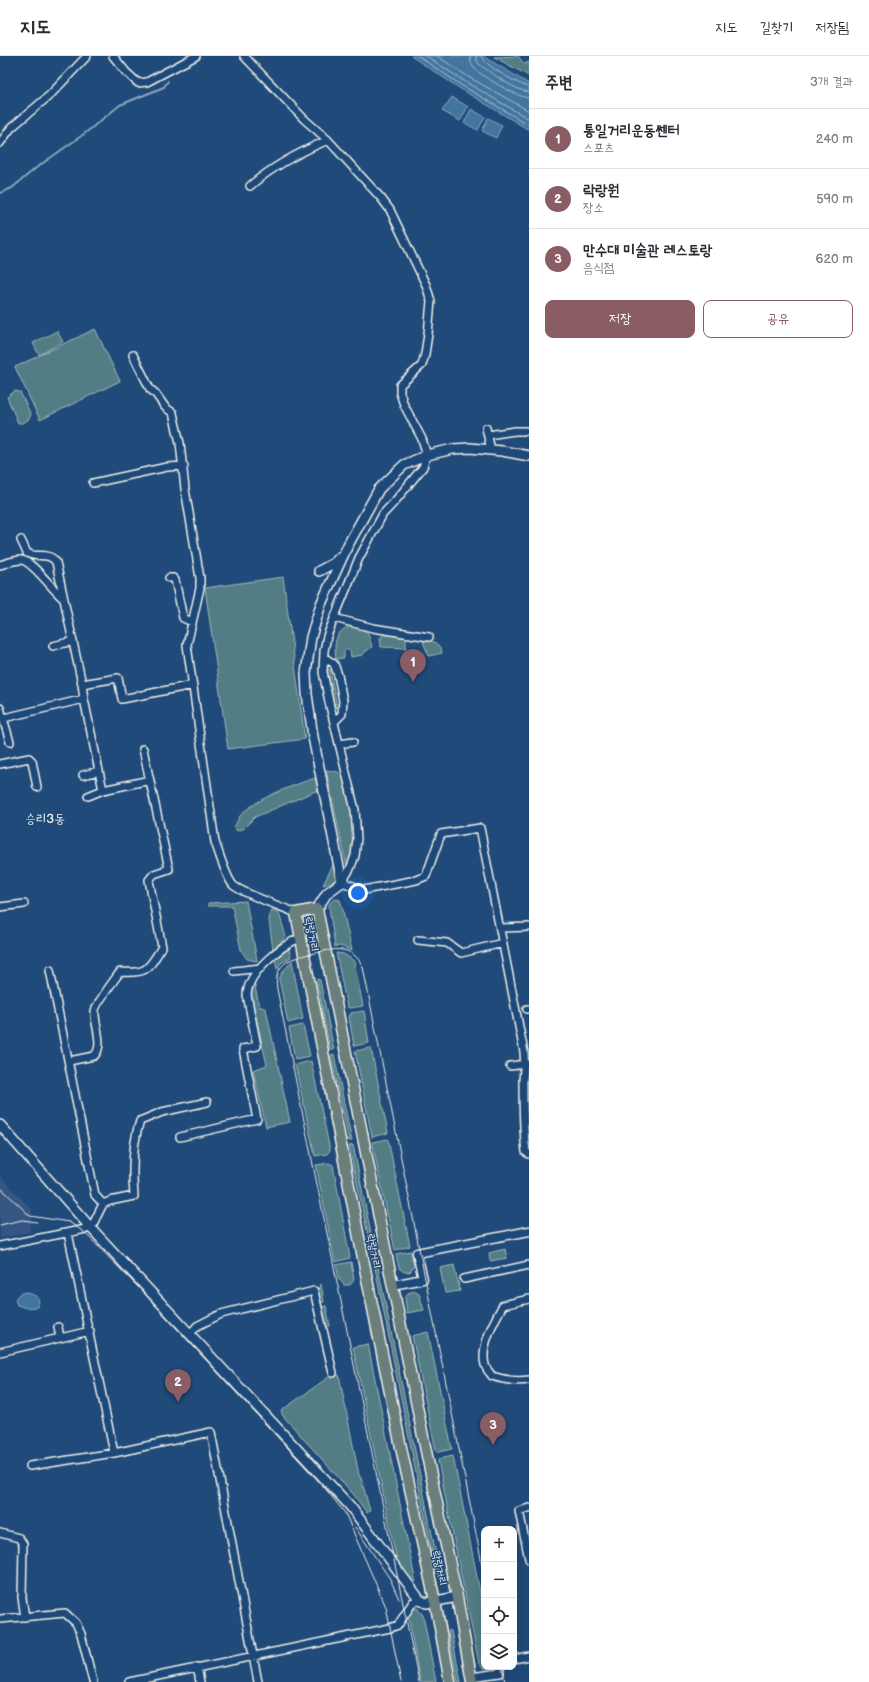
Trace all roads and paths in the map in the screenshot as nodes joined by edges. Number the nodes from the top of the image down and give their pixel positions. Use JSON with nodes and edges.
{"nodes":[{"id":1,"x":87,"y":56,"type":"edge"},
{"id":2,"x":113,"y":56,"type":"edge"},
{"id":3,"x":196,"y":56,"type":"edge"},
{"id":4,"x":244,"y":56,"type":"edge"},
{"id":5,"x":328,"y":140,"type":"junction"},
{"id":6,"x":0,"y":143,"type":"edge"},
{"id":7,"x":250,"y":186,"type":"dead end"},
{"id":8,"x":133,"y":355,"type":"dead end"},
{"id":9,"x":529,"y":431,"type":"edge"},
{"id":10,"x":491,"y":450,"type":"junction"},
{"id":11,"x":427,"y":455,"type":"junction"},
{"id":12,"x":529,"y":456,"type":"edge"},
{"id":13,"x":184,"y":466,"type":"junction"},
{"id":14,"x":93,"y":483,"type":"dead end"},
{"id":15,"x":20,"y":540,"type":"dead end"},
{"id":16,"x":348,"y":545,"type":"junction"},
{"id":17,"x":0,"y":565,"type":"edge"},
{"id":18,"x":319,"y":571,"type":"dead end"},
{"id":19,"x":169,"y":578,"type":"dead end"},
{"id":20,"x":64,"y":599,"type":"junction"},
{"id":21,"x":334,"y":618,"type":"junction"},
{"id":22,"x":192,"y":622,"type":"junction"},
{"id":23,"x":429,"y":637,"type":"dead end"},
{"id":24,"x":73,"y":641,"type":"junction"},
{"id":25,"x":53,"y":646,"type":"dead end"},
{"id":26,"x":324,"y":657,"type":"junction"},
{"id":27,"x":82,"y":684,"type":"junction"},
{"id":28,"x":193,"y":685,"type":"junction"},
{"id":29,"x":84,"y":699,"type":"junction"},
{"id":30,"x":0,"y":708,"type":"edge"},
{"id":31,"x":4,"y":718,"type":"junction"},
{"id":32,"x":334,"y":722,"type":"junction"},
{"id":33,"x":10,"y":742,"type":"dead end"},
{"id":34,"x":353,"y":742,"type":"dead end"},
{"id":35,"x":340,"y":744,"type":"junction"},
{"id":36,"x":143,"y":749,"type":"dead end"},
{"id":37,"x":0,"y":764,"type":"edge"},
{"id":38,"x":99,"y":771,"type":"junction"},
{"id":39,"x":83,"y":775,"type":"dead end"},
{"id":40,"x":150,"y":780,"type":"junction"},
{"id":41,"x":37,"y":787,"type":"dead end"},
{"id":42,"x":103,"y":790,"type":"junction"},
{"id":43,"x":88,"y":796,"type":"dead end"},
{"id":44,"x":342,"y":882,"type":"junction"},
{"id":45,"x":24,"y":904,"type":"dead end"},
{"id":46,"x":0,"y":907,"type":"edge"},
{"id":47,"x":317,"y":909,"type":"junction"},
{"id":48,"x":296,"y":913,"type":"junction"},
{"id":49,"x":529,"y":927,"type":"edge"},
{"id":50,"x":500,"y":928,"type":"junction"},
{"id":51,"x":300,"y":938,"type":"junction"},
{"id":52,"x":418,"y":940,"type":"dead end"},
{"id":53,"x":503,"y":943,"type":"junction"},
{"id":54,"x":261,"y":968,"type":"junction"},
{"id":55,"x":50,"y":970,"type":"dead end"},
{"id":56,"x":234,"y":971,"type":"dead end"},
{"id":57,"x":69,"y":1061,"type":"junction"},
{"id":58,"x":526,"y":1064,"type":"junction"},
{"id":59,"x":510,"y":1066,"type":"dead end"},
{"id":60,"x":207,"y":1102,"type":"dead end"},
{"id":61,"x":0,"y":1125,"type":"edge"},
{"id":62,"x":180,"y":1137,"type":"dead end"},
{"id":63,"x":529,"y":1154,"type":"edge"},
{"id":64,"x":103,"y":1204,"type":"junction"},
{"id":65,"x":91,"y":1228,"type":"junction"},
{"id":66,"x":529,"y":1231,"type":"edge"},
{"id":67,"x":68,"y":1233,"type":"junction"},
{"id":68,"x":0,"y":1246,"type":"edge"},
{"id":69,"x":529,"y":1265,"type":"edge"},
{"id":70,"x":464,"y":1279,"type":"dead end"},
{"id":71,"x":393,"y":1285,"type":"junction"},
{"id":72,"x":529,"y":1299,"type":"edge"},
{"id":73,"x":58,"y":1327,"type":"dead end"},
{"id":74,"x":90,"y":1331,"type":"junction"},
{"id":75,"x":190,"y":1334,"type":"junction"},
{"id":76,"x":60,"y":1338,"type":"junction"},
{"id":77,"x":0,"y":1352,"type":"edge"},
{"id":78,"x":333,"y":1373,"type":"dead end"},
{"id":79,"x":529,"y":1380,"type":"edge"},
{"id":80,"x":114,"y":1453,"type":"junction"},
{"id":81,"x":30,"y":1466,"type":"dead end"},
{"id":82,"x":529,"y":1508,"type":"edge"},
{"id":83,"x":0,"y":1533,"type":"edge"},
{"id":84,"x":529,"y":1559,"type":"edge"},
{"id":85,"x":456,"y":1598,"type":"junction"},
{"id":86,"x":420,"y":1600,"type":"junction"},
{"id":87,"x":435,"y":1602,"type":"junction"},
{"id":88,"x":24,"y":1617,"type":"junction"},
{"id":89,"x":0,"y":1619,"type":"edge"},
{"id":90,"x":252,"y":1656,"type":"junction"},
{"id":91,"x":529,"y":1656,"type":"edge"},
{"id":92,"x":517,"y":1658,"type":"edge"},
{"id":93,"x":197,"y":1667,"type":"junction"},
{"id":94,"x":500,"y":1670,"type":"edge"},
{"id":95,"x":471,"y":1680,"type":"edge"},
{"id":96,"x":93,"y":1682,"type":"edge"},
{"id":97,"x":129,"y":1682,"type":"edge"},
{"id":98,"x":200,"y":1682,"type":"edge"},
{"id":99,"x":258,"y":1682,"type":"edge"},
{"id":100,"x":450,"y":1682,"type":"edge"}],
"edges":[{"from":1,"to":6,"type":"street"},
{"from":2,"to":3,"type":"street"},
{"from":4,"to":5,"type":"street"},
{"from":5,"to":7,"type":"street"},
{"from":5,"to":11,"type":"street"},
{"from":8,"to":13,"type":"street"},
{"from":9,"to":10,"type":"street"},
{"from":10,"to":11,"type":"main road"},
{"from":10,"to":12,"type":"main road"},
{"from":11,"to":16,"type":"main road"},
{"from":11,"to":21,"type":"street"},
{"from":13,"to":14,"type":"street"},
{"from":13,"to":22,"type":"street"},
{"from":15,"to":20,"type":"street"},
{"from":16,"to":18,"type":"main road"},
{"from":16,"to":44,"type":"main road"},
{"from":17,"to":20,"type":"street"},
{"from":19,"to":22,"type":"street"},
{"from":20,"to":24,"type":"street"},
{"from":21,"to":23,"type":"street"},
{"from":21,"to":26,"type":"street"},
{"from":22,"to":28,"type":"street"},
{"from":24,"to":25,"type":"street"},
{"from":24,"to":27,"type":"street"},
{"from":26,"to":32,"type":"street"},
{"from":26,"to":32,"type":"street"},
{"from":27,"to":28,"type":"street"},
{"from":27,"to":29,"type":"street"},
{"from":28,"to":48,"type":"street"},
{"from":29,"to":31,"type":"street"},
{"from":29,"to":38,"type":"street"},
{"from":30,"to":31,"type":"street"},
{"from":31,"to":33,"type":"street"},
{"from":32,"to":35,"type":"street"},
{"from":34,"to":35,"type":"street"},
{"from":35,"to":44,"type":"street"},
{"from":36,"to":40,"type":"street"},
{"from":37,"to":41,"type":"street"},
{"from":38,"to":39,"type":"street"},
{"from":38,"to":42,"type":"street"},
{"from":40,"to":42,"type":"street"},
{"from":40,"to":57,"type":"street"},
{"from":42,"to":43,"type":"street"},
{"from":44,"to":47,"type":"main road"},
{"from":44,"to":50,"type":"street"},
{"from":45,"to":46,"type":"street"},
{"from":47,"to":48,"type":"main road","name":"락랑거리"},
{"from":47,"to":71,"type":"main road","name":"락랑거리"},
{"from":48,"to":51,"type":"main road","name":"락랑거리"},
{"from":49,"to":50,"type":"street"},
{"from":50,"to":53,"type":"street"},
{"from":51,"to":54,"type":"street"},
{"from":51,"to":87,"type":"main road","name":"락랑거리"},
{"from":52,"to":53,"type":"street"},
{"from":53,"to":58,"type":"street"},
{"from":54,"to":56,"type":"street"},
{"from":54,"to":62,"type":"street"},
{"from":55,"to":57,"type":"street"},
{"from":57,"to":64,"type":"street"},
{"from":58,"to":59,"type":"street"},
{"from":58,"to":63,"type":"street"},
{"from":60,"to":64,"type":"street"},
{"from":61,"to":65,"type":"main road"},
{"from":64,"to":65,"type":"street"},
{"from":65,"to":67,"type":"street"},
{"from":65,"to":75,"type":"main road"},
{"from":66,"to":71,"type":"street"},
{"from":67,"to":68,"type":"street"},
{"from":67,"to":74,"type":"street"},
{"from":69,"to":70,"type":"street"},
{"from":71,"to":85,"type":"main road","name":"락랑거리"},
{"from":72,"to":79,"type":"street"},
{"from":73,"to":76,"type":"street"},
{"from":74,"to":76,"type":"street"},
{"from":74,"to":80,"type":"street"},
{"from":75,"to":78,"type":"street"},
{"from":75,"to":86,"type":"main road"},
{"from":76,"to":77,"type":"street"},
{"from":80,"to":81,"type":"street"},
{"from":80,"to":90,"type":"street"},
{"from":82,"to":84,"type":"street"},
{"from":83,"to":88,"type":"street"},
{"from":85,"to":87,"type":"main road"},
{"from":85,"to":95,"type":"main road","name":"락랑거리"},
{"from":86,"to":87,"type":"main road"},
{"from":86,"to":90,"type":"street"},
{"from":87,"to":100,"type":"main road","name":"락랑거리"},
{"from":88,"to":89,"type":"street"},
{"from":88,"to":96,"type":"street"},
{"from":90,"to":93,"type":"street"},
{"from":90,"to":99,"type":"street"},
{"from":91,"to":92,"type":"street"},
{"from":93,"to":97,"type":"street"},
{"from":93,"to":98,"type":"street"},
{"from":94,"to":95,"type":"street"}]}
